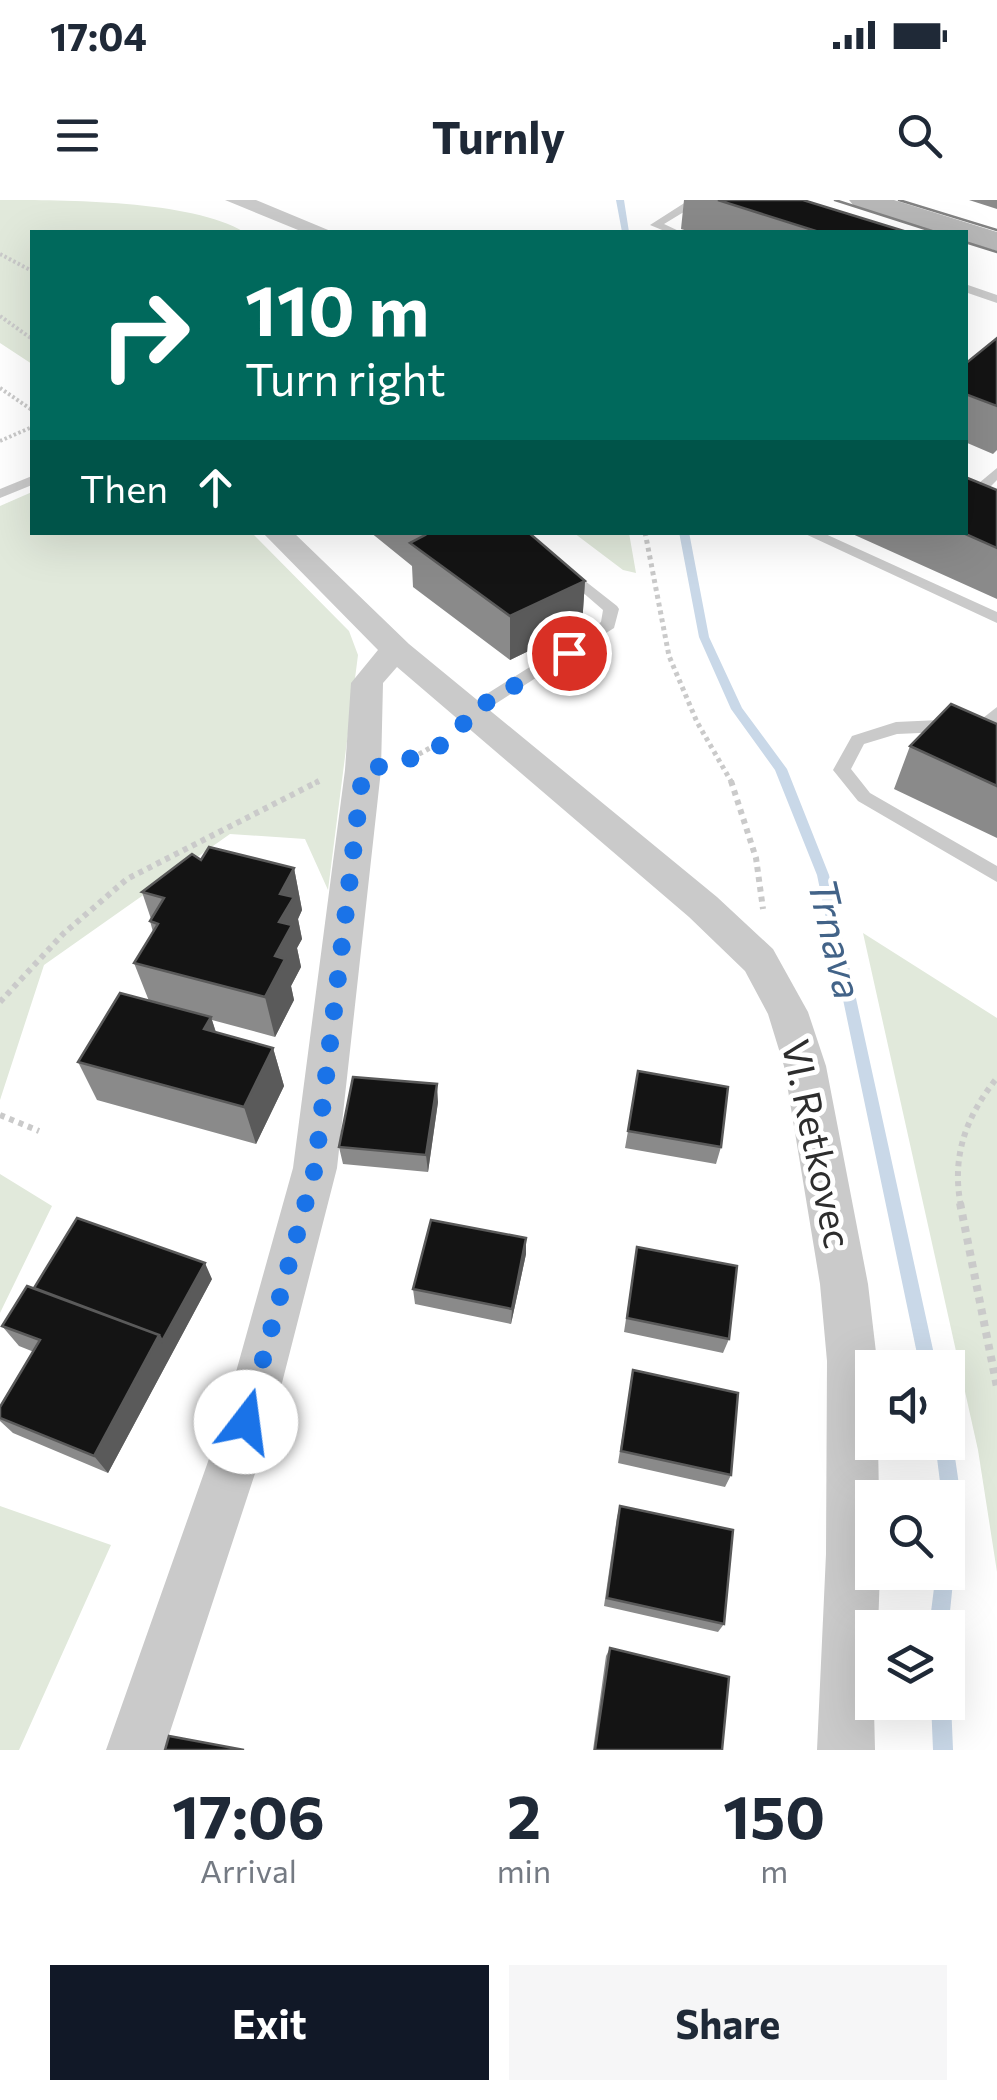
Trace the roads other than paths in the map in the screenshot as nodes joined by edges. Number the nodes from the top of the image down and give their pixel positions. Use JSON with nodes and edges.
{"nodes":[{"id":1,"x":236,"y":200,"type":"edge"},
{"id":2,"x":302,"y":200,"type":"edge"},
{"id":3,"x":864,"y":200,"type":"edge"},
{"id":4,"x":729,"y":211,"type":"dead end"},
{"id":5,"x":279,"y":224,"type":"edge"},
{"id":6,"x":311,"y":230,"type":"edge"},
{"id":7,"x":670,"y":230,"type":"edge"},
{"id":8,"x":959,"y":230,"type":"edge"},
{"id":9,"x":968,"y":233,"type":"edge"},
{"id":10,"x":997,"y":242,"type":"edge"},
{"id":11,"x":968,"y":289,"type":"edge"},
{"id":12,"x":997,"y":299,"type":"edge"},
{"id":13,"x":30,"y":481,"type":"edge"},
{"id":14,"x":0,"y":494,"type":"edge"},
{"id":15,"x":279,"y":535,"type":"edge"},
{"id":16,"x":815,"y":535,"type":"edge"},
{"id":17,"x":549,"y":557,"type":"edge"},
{"id":18,"x":997,"y":618,"type":"edge"},
{"id":19,"x":398,"y":651,"type":"junction"},
{"id":20,"x":469,"y":713,"type":"junction"},
{"id":21,"x":997,"y":713,"type":"edge"},
{"id":22,"x":997,"y":875,"type":"edge"},
{"id":23,"x":135,"y":1750,"type":"edge"},
{"id":24,"x":846,"y":1750,"type":"edge"}],
"edges":[{"from":1,"to":5,"type":"street"},
{"from":2,"to":5,"type":"street"},
{"from":3,"to":8,"type":"main road"},
{"from":4,"to":7,"type":"lane"},
{"from":5,"to":6,"type":"street"},
{"from":9,"to":10,"type":"main road"},
{"from":11,"to":12,"type":"lane"},
{"from":13,"to":14,"type":"lane"},
{"from":15,"to":19,"type":"street","name":"VI. Retkovec"},
{"from":16,"to":18,"type":"lane"},
{"from":17,"to":20,"type":"lane"},
{"from":19,"to":20,"type":"street","name":"VI. Retkovec"},
{"from":19,"to":23,"type":"street"},
{"from":20,"to":24,"type":"street","name":"VI. Retkovec"},
{"from":21,"to":22,"type":"lane"}]}
